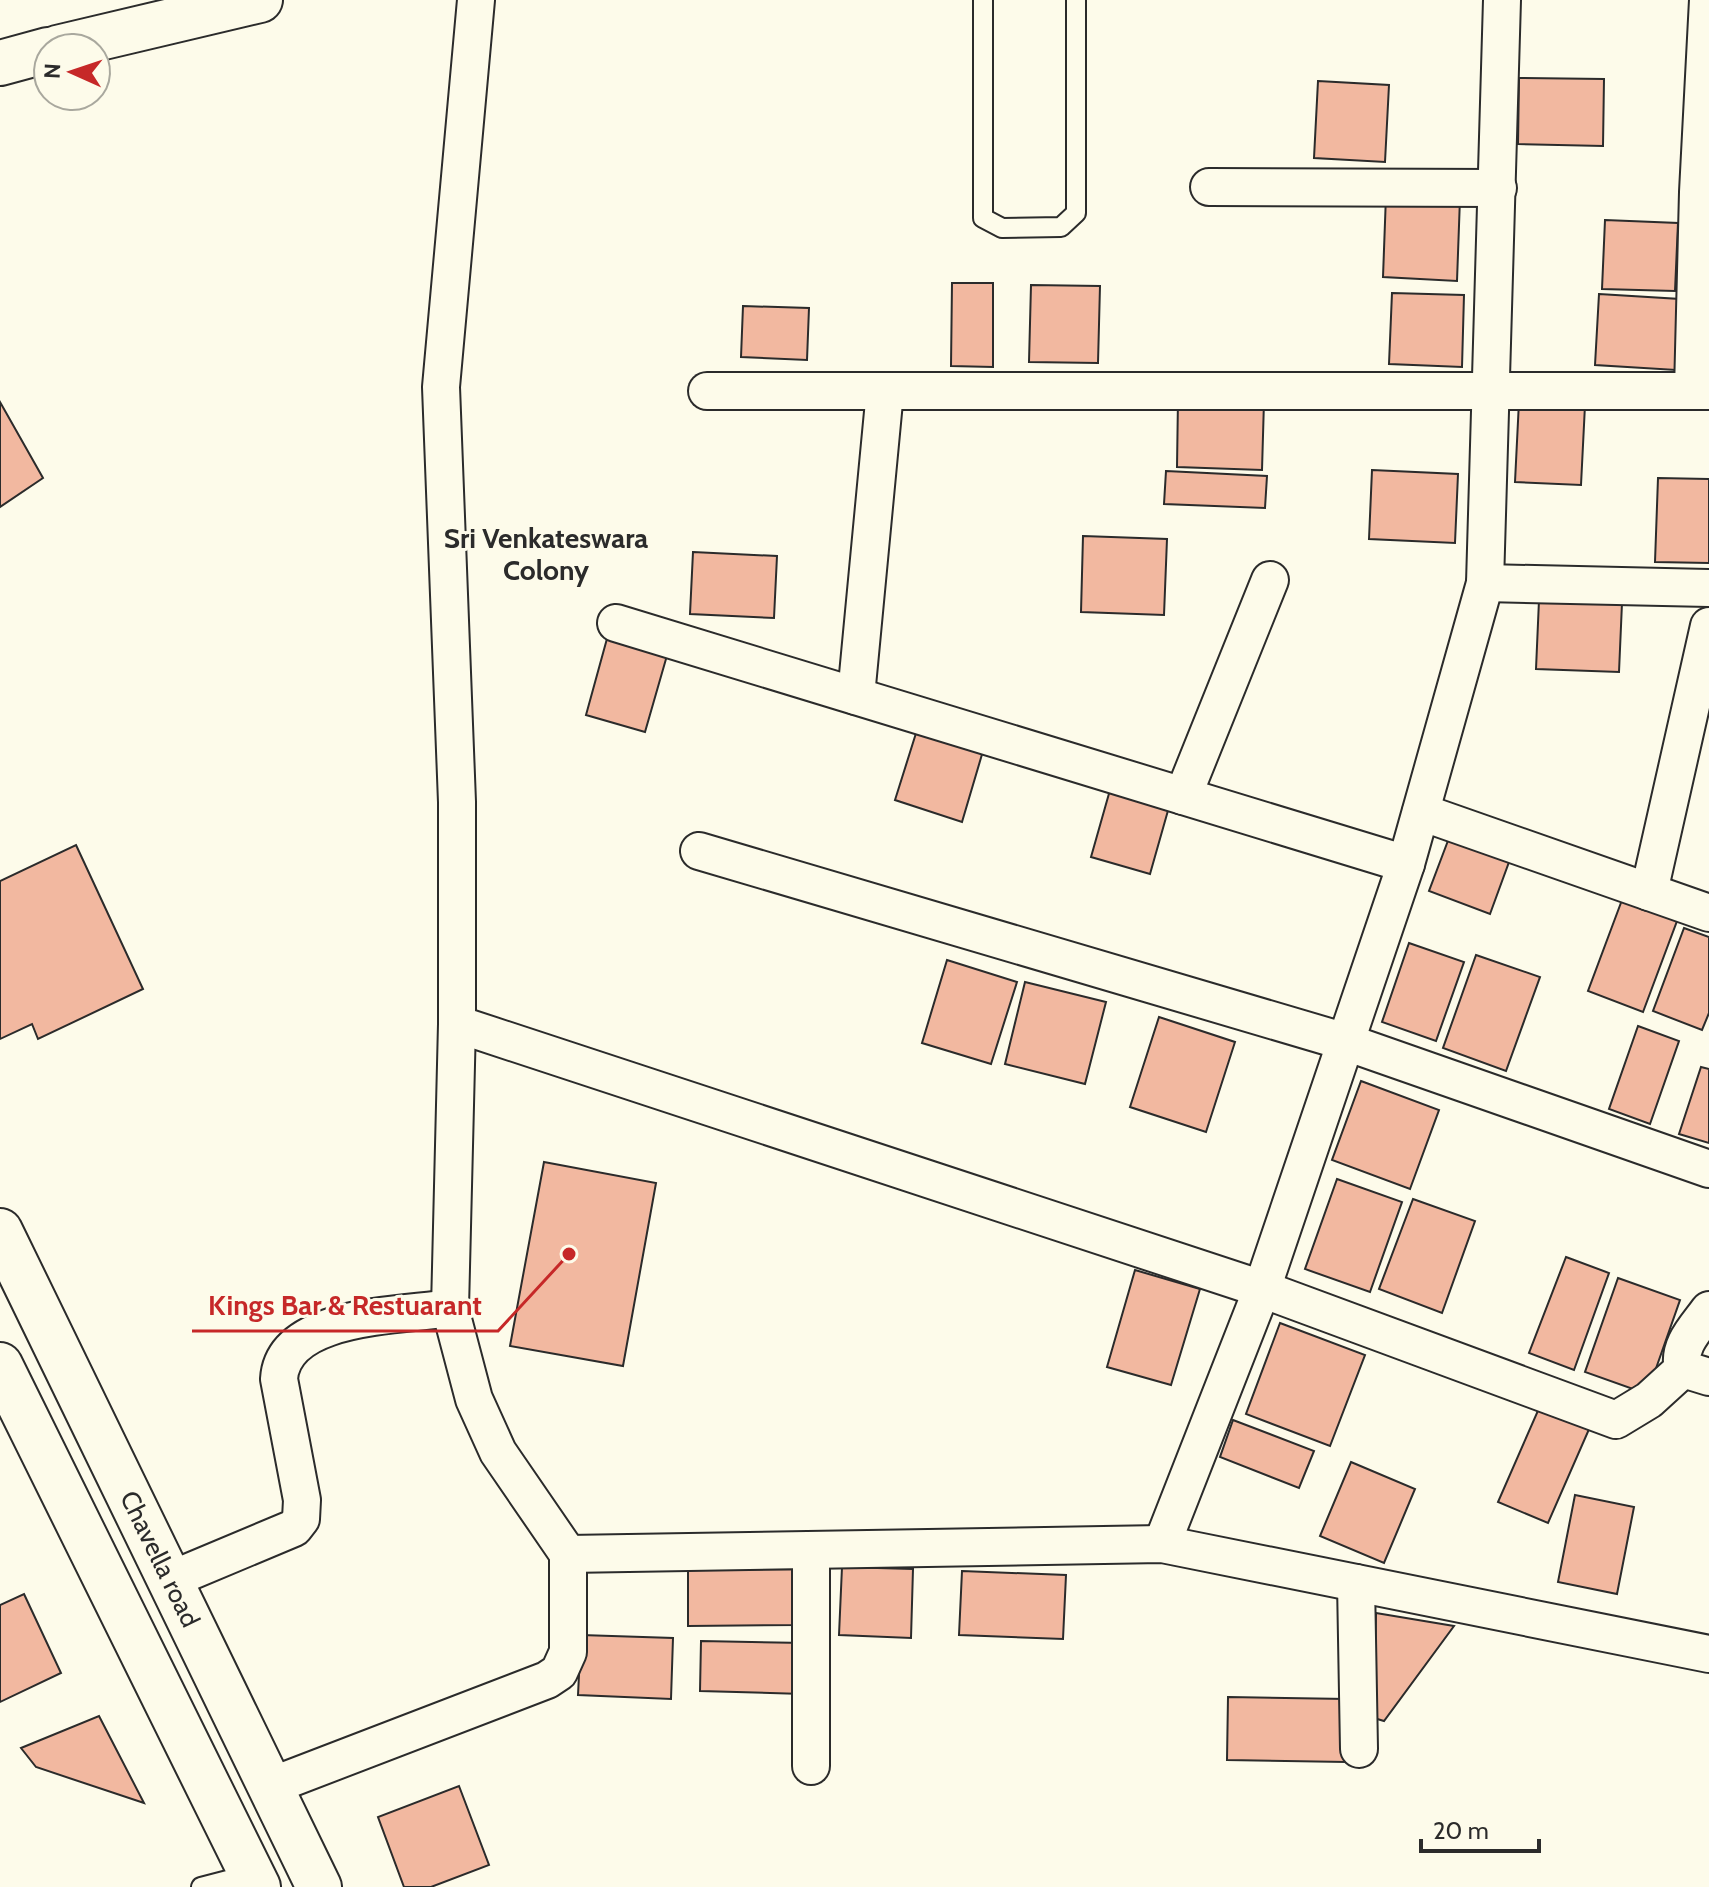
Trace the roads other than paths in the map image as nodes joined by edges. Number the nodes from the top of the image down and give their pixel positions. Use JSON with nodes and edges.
{"nodes":[{"id":1,"x":260,"y":0,"type":"edge"},
{"id":2,"x":476,"y":0,"type":"edge"},
{"id":3,"x":983,"y":0,"type":"edge"},
{"id":4,"x":1076,"y":0,"type":"edge"},
{"id":5,"x":1502,"y":0,"type":"edge"},
{"id":6,"x":1708,"y":0,"type":"edge"},
{"id":7,"x":112,"y":35,"type":"edge"},
{"id":8,"x":32,"y":54,"type":"edge"},
{"id":9,"x":0,"y":63,"type":"edge"},
{"id":10,"x":1209,"y":187,"type":"dead end"},
{"id":11,"x":1498,"y":188,"type":"junction"},
{"id":12,"x":1703,"y":192,"type":"edge"},
{"id":13,"x":707,"y":391,"type":"dead end"},
{"id":14,"x":885,"y":391,"type":"junction"},
{"id":15,"x":1701,"y":391,"type":"edge"},
{"id":16,"x":1493,"y":392,"type":"junction"},
{"id":17,"x":1270,"y":580,"type":"dead end"},
{"id":18,"x":1485,"y":583,"type":"junction"},
{"id":19,"x":1709,"y":588,"type":"edge"},
{"id":20,"x":616,"y":623,"type":"dead end"},
{"id":21,"x":1709,"y":626,"type":"edge"},
{"id":22,"x":856,"y":696,"type":"junction"},
{"id":23,"x":1183,"y":796,"type":"junction"},
{"id":24,"x":1421,"y":812,"type":"junction"},
{"id":25,"x":699,"y":851,"type":"dead end"},
{"id":26,"x":1406,"y":864,"type":"junction"},
{"id":27,"x":1649,"y":892,"type":"junction"},
{"id":28,"x":1709,"y":913,"type":"edge"},
{"id":29,"x":457,"y":1024,"type":"junction"},
{"id":30,"x":1346,"y":1042,"type":"junction"},
{"id":31,"x":1709,"y":1169,"type":"edge"},
{"id":32,"x":0,"y":1231,"type":"edge"},
{"id":33,"x":1262,"y":1289,"type":"junction"},
{"id":34,"x":450,"y":1308,"type":"junction"},
{"id":35,"x":1709,"y":1310,"type":"edge"},
{"id":36,"x":0,"y":1365,"type":"edge"},
{"id":37,"x":1696,"y":1373,"type":"edge"},
{"id":38,"x":1162,"y":1544,"type":"junction"},
{"id":39,"x":811,"y":1550,"type":"junction"},
{"id":40,"x":568,"y":1554,"type":"junction"},
{"id":41,"x":170,"y":1580,"type":"junction"},
{"id":42,"x":1356,"y":1583,"type":"junction"},
{"id":43,"x":1709,"y":1654,"type":"edge"},
{"id":44,"x":1359,"y":1749,"type":"dead end"},
{"id":45,"x":811,"y":1766,"type":"dead end"},
{"id":46,"x":271,"y":1786,"type":"junction"},
{"id":47,"x":254,"y":1880,"type":"edge"},
{"id":48,"x":201,"y":1887,"type":"edge"},
{"id":49,"x":319,"y":1887,"type":"edge"}],
"edges":[{"from":1,"to":7,"type":"main road"},
{"from":2,"to":29,"type":"street"},
{"from":3,"to":4,"type":"lane"},
{"from":5,"to":11,"type":"street"},
{"from":6,"to":12,"type":"street"},
{"from":8,"to":9,"type":"main road"},
{"from":10,"to":11,"type":"street"},
{"from":11,"to":16,"type":"street"},
{"from":12,"to":15,"type":"street"},
{"from":13,"to":14,"type":"street"},
{"from":14,"to":16,"type":"street"},
{"from":14,"to":22,"type":"street"},
{"from":15,"to":16,"type":"street"},
{"from":16,"to":18,"type":"street"},
{"from":17,"to":23,"type":"street"},
{"from":18,"to":19,"type":"street"},
{"from":18,"to":24,"type":"street"},
{"from":20,"to":22,"type":"street"},
{"from":21,"to":27,"type":"street"},
{"from":22,"to":23,"type":"street"},
{"from":23,"to":26,"type":"street"},
{"from":24,"to":26,"type":"street"},
{"from":24,"to":27,"type":"street"},
{"from":25,"to":30,"type":"street"},
{"from":26,"to":30,"type":"street"},
{"from":27,"to":28,"type":"street"},
{"from":29,"to":33,"type":"street"},
{"from":29,"to":34,"type":"street"},
{"from":30,"to":31,"type":"street"},
{"from":30,"to":33,"type":"street"},
{"from":32,"to":41,"type":"main road","name":"Chavella road"},
{"from":33,"to":37,"type":"street"},
{"from":33,"to":38,"type":"street"},
{"from":34,"to":40,"type":"street"},
{"from":34,"to":41,"type":"street"},
{"from":35,"to":37,"type":"street"},
{"from":36,"to":47,"type":"main road"},
{"from":38,"to":39,"type":"street"},
{"from":38,"to":42,"type":"street"},
{"from":39,"to":40,"type":"street"},
{"from":39,"to":45,"type":"street"},
{"from":40,"to":46,"type":"street"},
{"from":41,"to":46,"type":"main road","name":"Chavella road"},
{"from":42,"to":43,"type":"street"},
{"from":42,"to":44,"type":"street"},
{"from":46,"to":49,"type":"main road","name":"Chavella road"},
{"from":47,"to":48,"type":"lane"}]}
